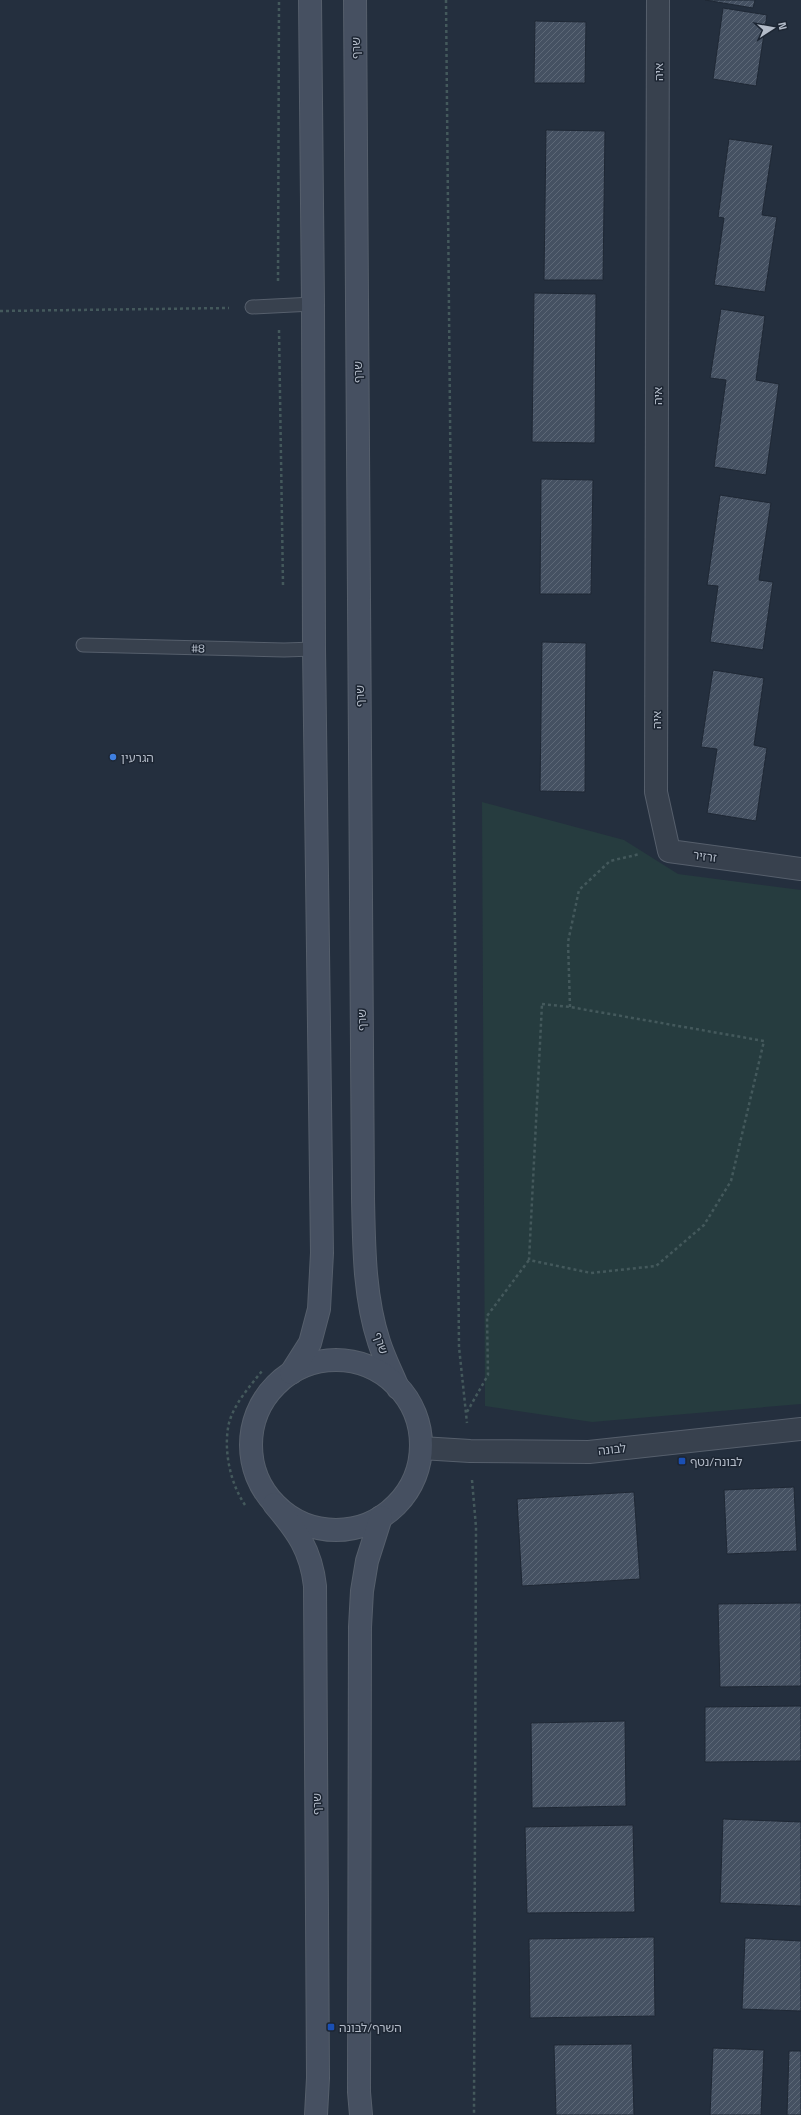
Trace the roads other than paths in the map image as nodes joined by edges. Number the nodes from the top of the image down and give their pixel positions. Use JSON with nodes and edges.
{"nodes":[{"id":1,"x":310,"y":0,"type":"edge"},
{"id":2,"x":355,"y":0,"type":"edge"},
{"id":3,"x":658,"y":0,"type":"edge"},
{"id":4,"x":313,"y":304,"type":"junction"},
{"id":5,"x":252,"y":307,"type":"road end"},
{"id":6,"x":83,"y":645,"type":"dead end"},
{"id":7,"x":314,"y":649,"type":"junction"},
{"id":8,"x":668,"y":850,"type":"joint"},
{"id":9,"x":801,"y":869,"type":"edge"},
{"id":10,"x":291,"y":1372,"type":"junction"},
{"id":11,"x":398,"y":1388,"type":"junction"},
{"id":12,"x":801,"y":1429,"type":"edge"},
{"id":13,"x":421,"y":1448,"type":"junction"},
{"id":14,"x":274,"y":1504,"type":"junction"},
{"id":15,"x":381,"y":1517,"type":"junction"},
{"id":16,"x":316,"y":2115,"type":"edge"},
{"id":17,"x":361,"y":2115,"type":"edge"}],
"edges":[{"from":1,"to":4,"type":"street"},
{"from":2,"to":11,"type":"street","name":"שרף"},
{"from":3,"to":8,"type":"street","name":"איה"},
{"from":4,"to":5,"type":"lane"},
{"from":4,"to":7,"type":"street"},
{"from":6,"to":7,"type":"lane","name":"#8"},
{"from":7,"to":10,"type":"street"},
{"from":8,"to":9,"type":"street","name":"זרזיר"},
{"from":10,"to":11,"type":"street"},
{"from":10,"to":14,"type":"street"},
{"from":11,"to":13,"type":"street"},
{"from":12,"to":13,"type":"street","name":"לבונה"},
{"from":13,"to":15,"type":"street"},
{"from":14,"to":15,"type":"street"},
{"from":14,"to":16,"type":"street","name":"שרף"},
{"from":15,"to":17,"type":"street"}]}
